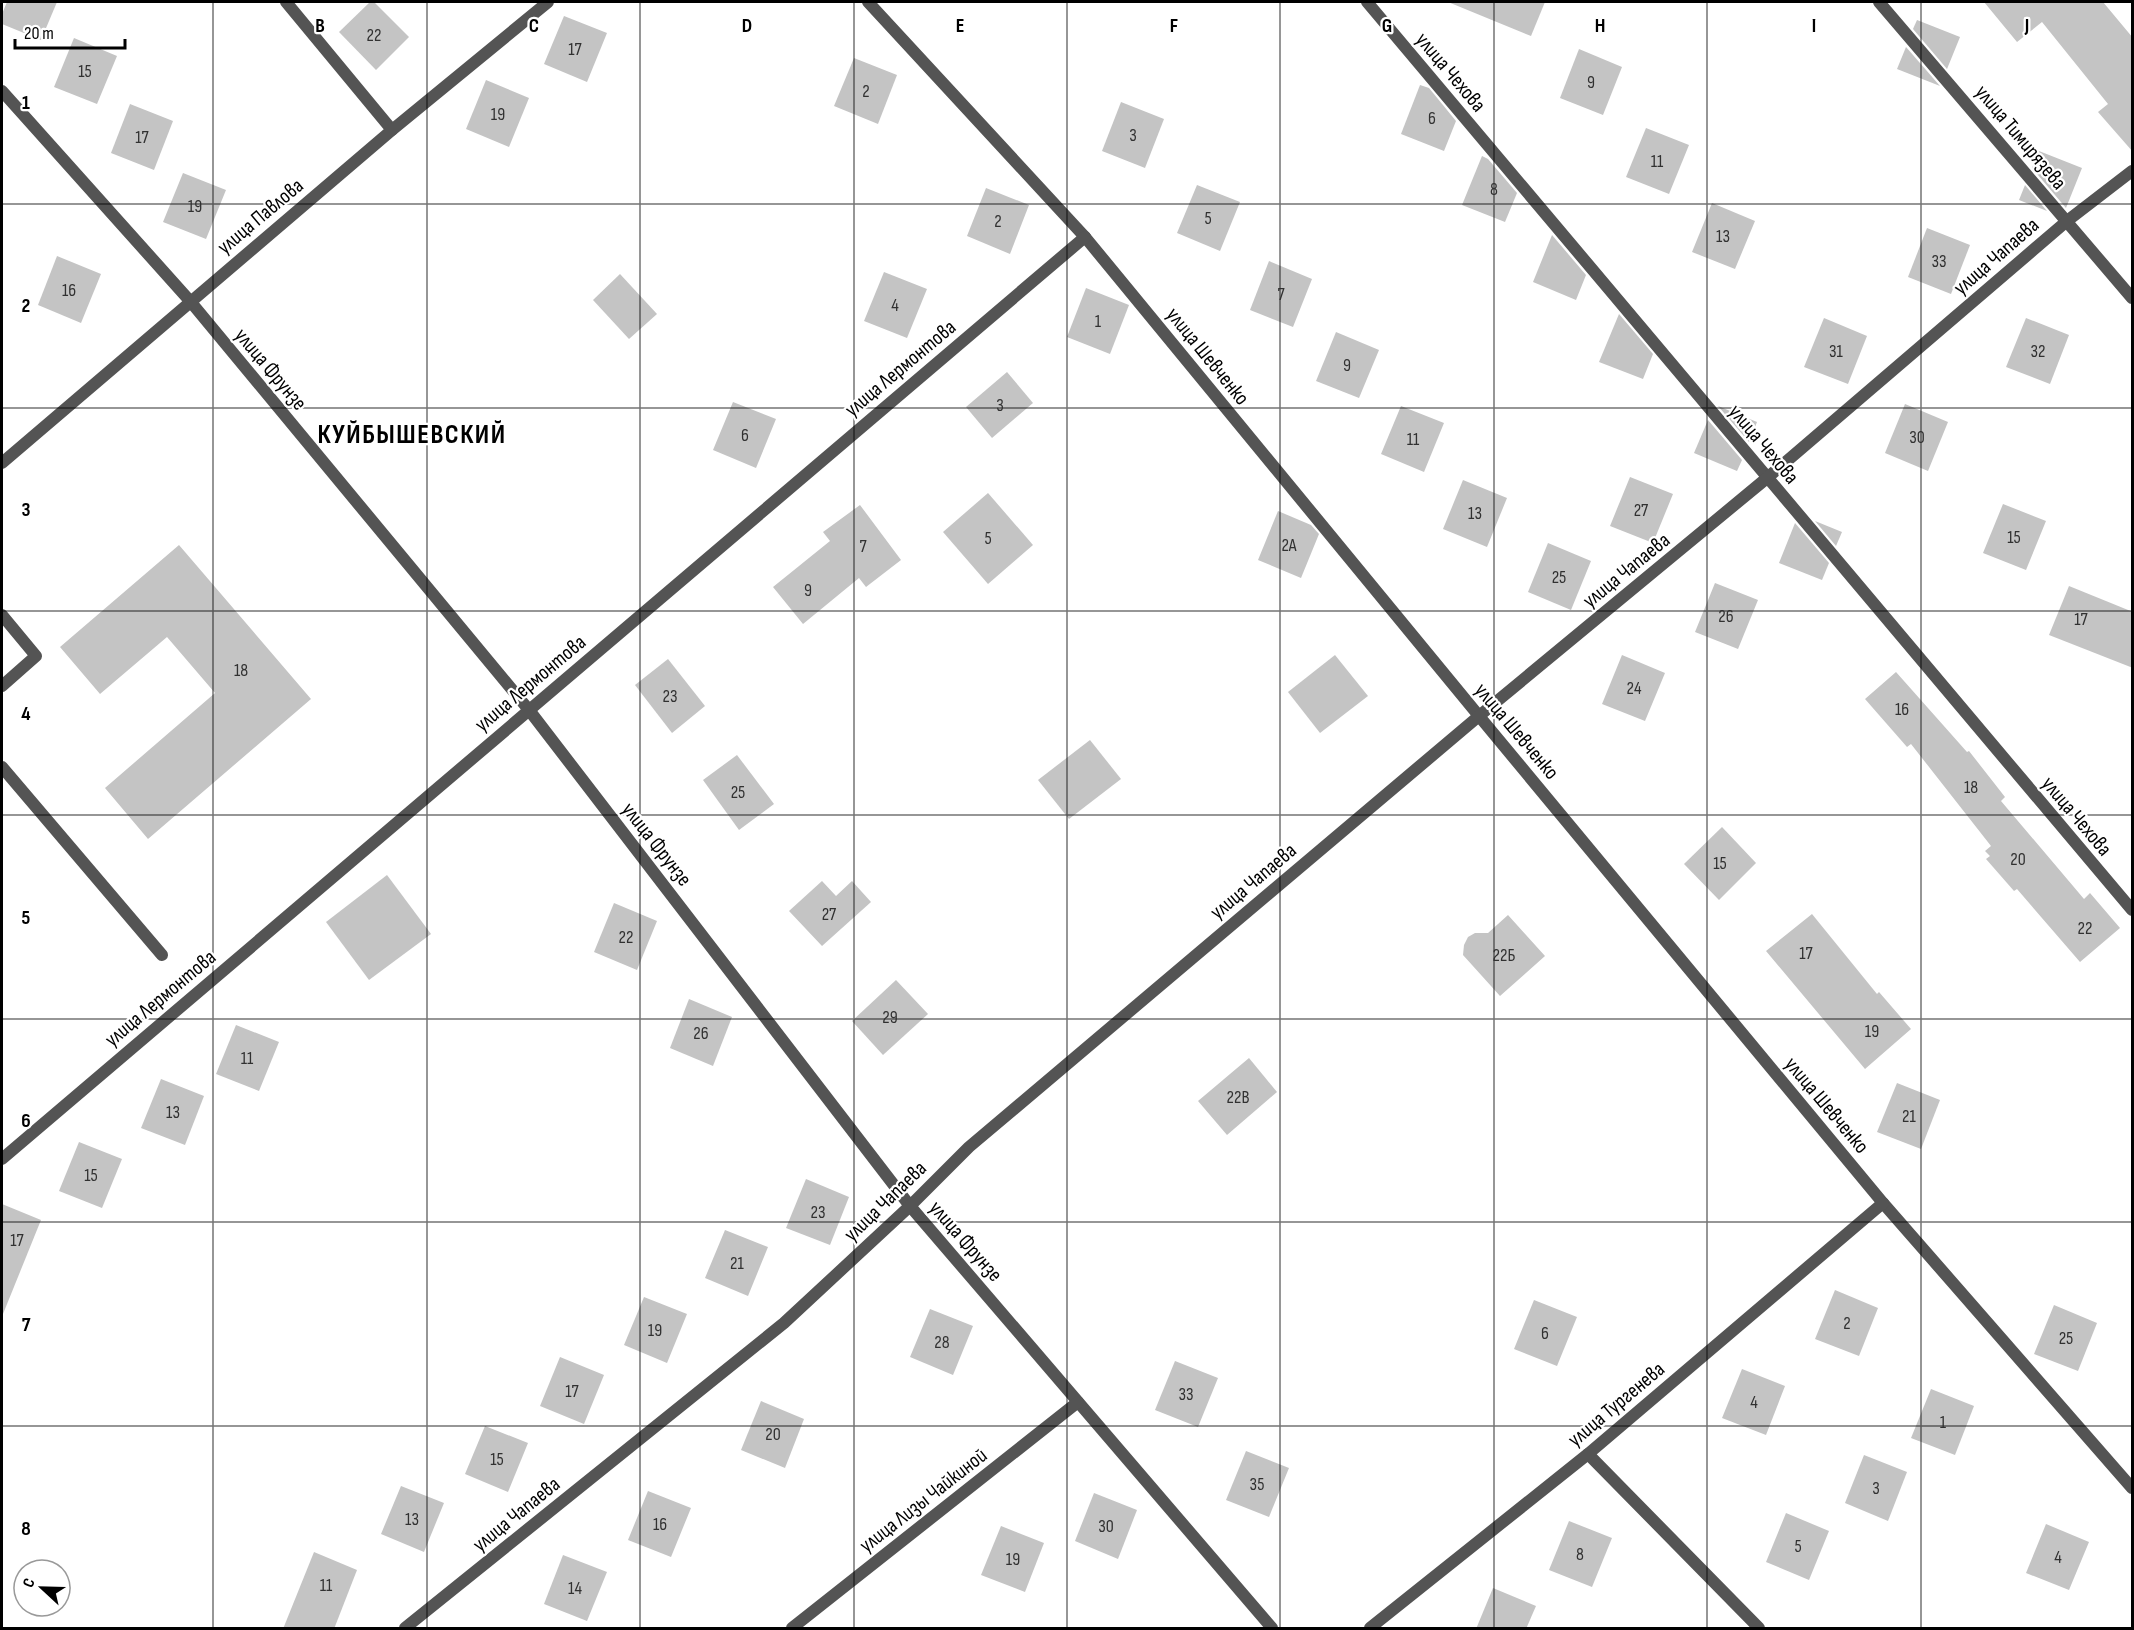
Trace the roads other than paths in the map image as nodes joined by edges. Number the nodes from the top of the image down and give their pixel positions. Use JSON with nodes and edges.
{"nodes":[{"id":1,"x":286,"y":2,"type":"edge"},
{"id":2,"x":548,"y":2,"type":"edge"},
{"id":3,"x":868,"y":2,"type":"edge"},
{"id":4,"x":1367,"y":2,"type":"edge"},
{"id":5,"x":1880,"y":2,"type":"edge"},
{"id":6,"x":2,"y":91,"type":"edge"},
{"id":7,"x":392,"y":130,"type":"junction"},
{"id":8,"x":2133,"y":171,"type":"edge"},
{"id":9,"x":2067,"y":221,"type":"junction"},
{"id":10,"x":1085,"y":237,"type":"junction"},
{"id":11,"x":2133,"y":298,"type":"edge"},
{"id":12,"x":190,"y":301,"type":"junction"},
{"id":13,"x":2,"y":463,"type":"edge"},
{"id":14,"x":1767,"y":478,"type":"junction"},
{"id":15,"x":2,"y":615,"type":"edge"},
{"id":16,"x":2,"y":686,"type":"edge"},
{"id":17,"x":529,"y":710,"type":"junction"},
{"id":18,"x":1479,"y":716,"type":"junction"},
{"id":19,"x":2,"y":767,"type":"edge"},
{"id":20,"x":2133,"y":910,"type":"edge"},
{"id":21,"x":162,"y":955,"type":"dead end"},
{"id":22,"x":2,"y":1160,"type":"edge"},
{"id":23,"x":1883,"y":1203,"type":"junction"},
{"id":24,"x":910,"y":1206,"type":"junction"},
{"id":25,"x":1078,"y":1402,"type":"junction"},
{"id":26,"x":1588,"y":1454,"type":"junction"},
{"id":27,"x":2133,"y":1488,"type":"edge"},
{"id":28,"x":405,"y":1629,"type":"edge"},
{"id":29,"x":792,"y":1629,"type":"edge"},
{"id":30,"x":1272,"y":1629,"type":"edge"},
{"id":31,"x":1370,"y":1629,"type":"edge"},
{"id":32,"x":1759,"y":1629,"type":"edge"}],
"edges":[{"from":1,"to":7,"type":"street"},
{"from":2,"to":7,"type":"street","name":"улица Павлова"},
{"from":3,"to":10,"type":"street","name":"улица Шевченко"},
{"from":4,"to":14,"type":"street","name":"улица Чехова"},
{"from":5,"to":9,"type":"street","name":"улица Тимирязева"},
{"from":6,"to":12,"type":"street","name":"улица Фрунзе"},
{"from":7,"to":12,"type":"street","name":"улица Павлова"},
{"from":8,"to":9,"type":"street","name":"улица Чапаева"},
{"from":9,"to":11,"type":"street","name":"улица Тимирязева"},
{"from":9,"to":14,"type":"street","name":"улица Чапаева"},
{"from":10,"to":17,"type":"street","name":"улица Лермонтова"},
{"from":10,"to":18,"type":"street","name":"улица Шевченко"},
{"from":12,"to":13,"type":"street","name":"улица Павлова"},
{"from":12,"to":17,"type":"street","name":"улица Фрунзе"},
{"from":14,"to":18,"type":"street","name":"улица Чапаева"},
{"from":14,"to":20,"type":"street","name":"улица Чехова"},
{"from":15,"to":16,"type":"street"},
{"from":17,"to":22,"type":"street","name":"улица Лермонтова"},
{"from":17,"to":24,"type":"street","name":"улица Фрунзе"},
{"from":18,"to":23,"type":"street","name":"улица Шевченко"},
{"from":18,"to":24,"type":"street","name":"улица Чапаева"},
{"from":19,"to":21,"type":"street"},
{"from":23,"to":26,"type":"street","name":"улица Тургенева"},
{"from":23,"to":27,"type":"street","name":"улица Шевченко"},
{"from":24,"to":25,"type":"street","name":"улица Фрунзе"},
{"from":24,"to":28,"type":"street","name":"улица Чапаева"},
{"from":25,"to":29,"type":"street","name":"улица Лизы Чайкиной"},
{"from":25,"to":30,"type":"street","name":"улица Фрунзе"},
{"from":26,"to":31,"type":"street","name":"улица Тургенева"},
{"from":26,"to":32,"type":"street"}]}
